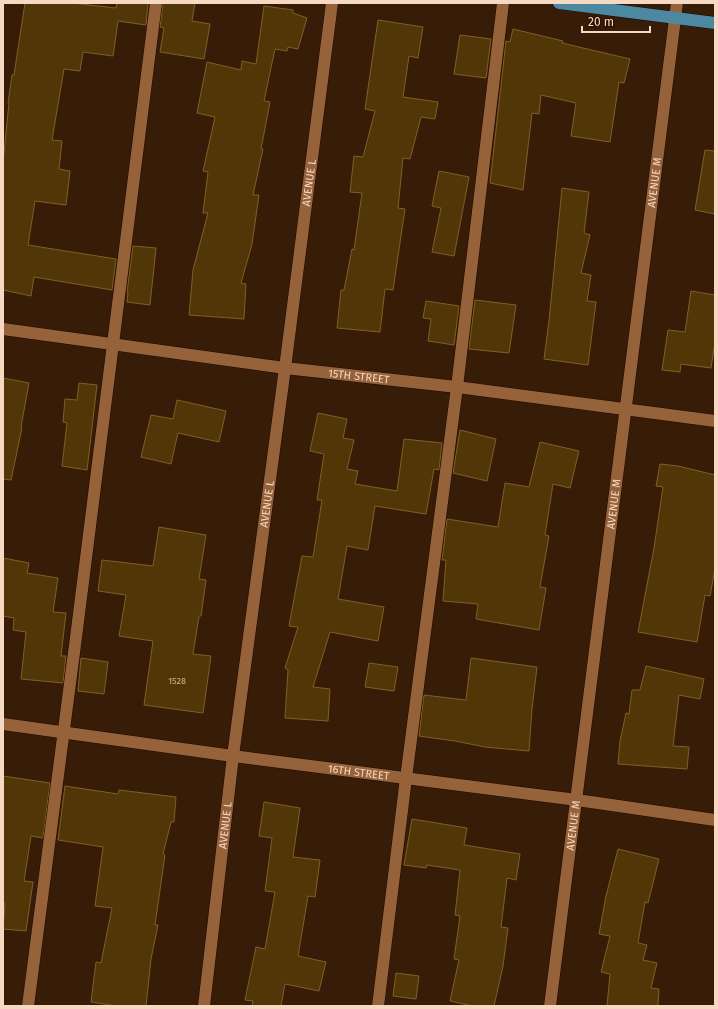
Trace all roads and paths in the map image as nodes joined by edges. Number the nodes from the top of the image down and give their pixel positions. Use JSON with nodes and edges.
{"nodes":[{"id":1,"x":156,"y":3,"type":"edge"},
{"id":2,"x":332,"y":3,"type":"edge"},
{"id":3,"x":503,"y":3,"type":"edge"},
{"id":4,"x":559,"y":3,"type":"edge"},
{"id":5,"x":677,"y":3,"type":"edge"},
{"id":6,"x":676,"y":18,"type":"junction"},
{"id":7,"x":715,"y":24,"type":"edge"},
{"id":8,"x":3,"y":329,"type":"edge"},
{"id":9,"x":112,"y":344,"type":"junction"},
{"id":10,"x":285,"y":368,"type":"junction"},
{"id":11,"x":457,"y":387,"type":"junction"},
{"id":12,"x":626,"y":410,"type":"junction"},
{"id":13,"x":715,"y":421,"type":"edge"},
{"id":14,"x":3,"y":724,"type":"edge"},
{"id":15,"x":65,"y":732,"type":"junction"},
{"id":16,"x":233,"y":756,"type":"junction"},
{"id":17,"x":406,"y":778,"type":"junction"},
{"id":18,"x":577,"y":800,"type":"junction"},
{"id":19,"x":715,"y":820,"type":"edge"},
{"id":20,"x":28,"y":1006,"type":"edge"},
{"id":21,"x":204,"y":1006,"type":"edge"},
{"id":22,"x":378,"y":1006,"type":"edge"},
{"id":23,"x":550,"y":1006,"type":"edge"}],
"edges":[{"from":1,"to":9,"type":"street"},
{"from":2,"to":10,"type":"street","name":"AVENUE L"},
{"from":3,"to":11,"type":"street"},
{"from":4,"to":6,"type":"main road"},
{"from":5,"to":6,"type":"street","name":"AVENUE M"},
{"from":6,"to":7,"type":"main road"},
{"from":6,"to":12,"type":"street","name":"AVENUE M"},
{"from":8,"to":9,"type":"street","name":"15TH STREET"},
{"from":9,"to":10,"type":"street","name":"15TH STREET"},
{"from":9,"to":15,"type":"street"},
{"from":10,"to":11,"type":"street","name":"15TH STREET"},
{"from":10,"to":16,"type":"street","name":"AVENUE L"},
{"from":11,"to":12,"type":"street","name":"15TH STREET"},
{"from":11,"to":17,"type":"street"},
{"from":12,"to":13,"type":"street","name":"15TH STREET"},
{"from":12,"to":18,"type":"street","name":"AVENUE M"},
{"from":14,"to":15,"type":"street","name":"16TH STREET"},
{"from":15,"to":16,"type":"street","name":"16TH STREET"},
{"from":15,"to":20,"type":"street"},
{"from":16,"to":17,"type":"street","name":"16TH STREET"},
{"from":16,"to":21,"type":"street","name":"AVENUE L"},
{"from":17,"to":18,"type":"street","name":"16TH STREET"},
{"from":17,"to":22,"type":"street"},
{"from":18,"to":19,"type":"street","name":"16TH STREET"},
{"from":18,"to":23,"type":"street","name":"AVENUE M"}]}
